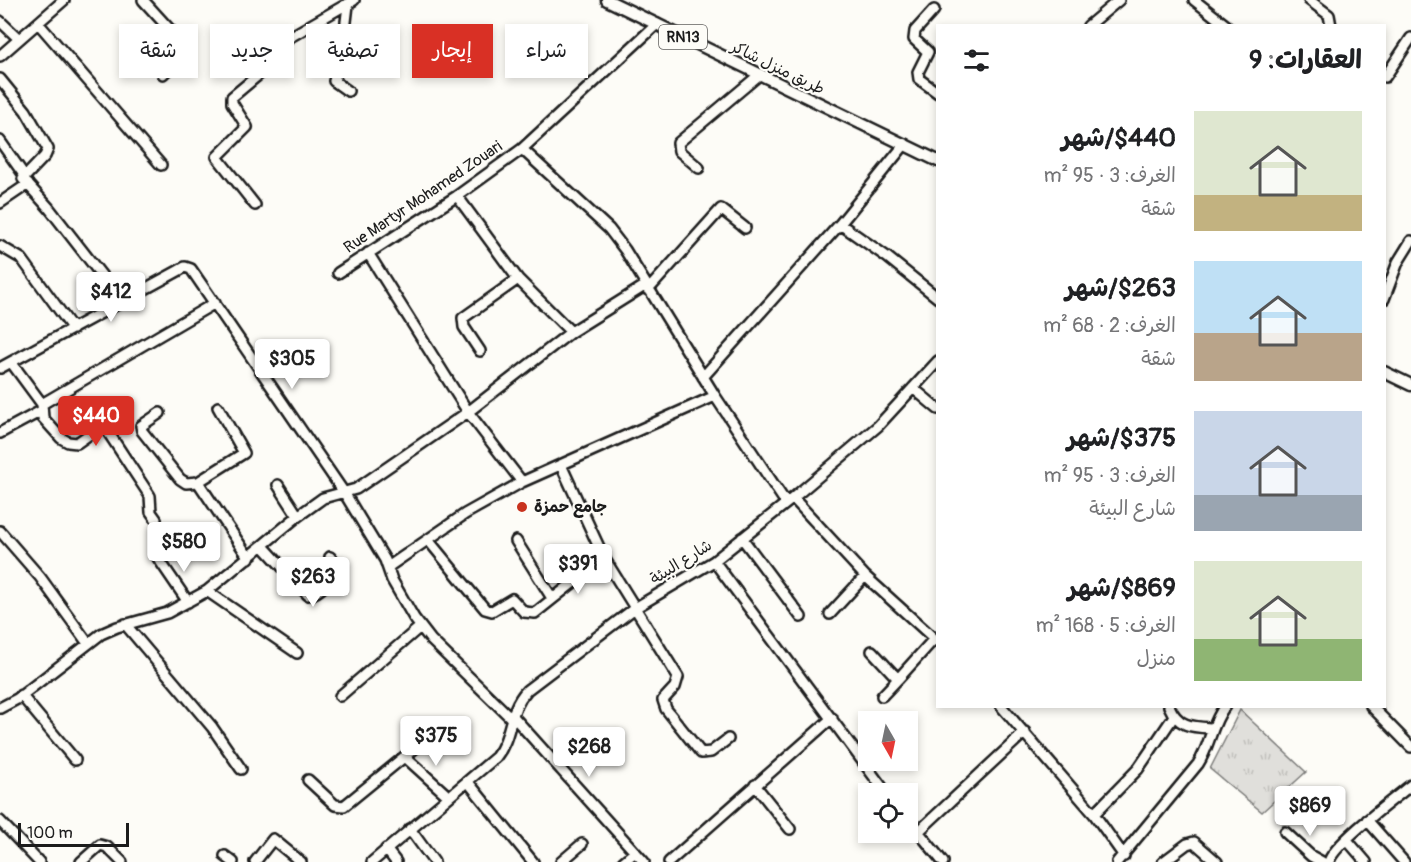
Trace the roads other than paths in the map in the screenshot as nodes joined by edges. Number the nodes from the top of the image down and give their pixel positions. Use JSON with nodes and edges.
{"nodes":[{"id":1,"x":64,"y":0,"type":"edge"},
{"id":2,"x":143,"y":0,"type":"edge"},
{"id":3,"x":607,"y":0,"type":"edge"},
{"id":4,"x":1119,"y":0,"type":"edge"},
{"id":5,"x":1194,"y":0,"type":"edge"},
{"id":6,"x":1310,"y":0,"type":"edge"},
{"id":7,"x":351,"y":2,"type":"edge"},
{"id":8,"x":934,"y":10,"type":"dead end"},
{"id":9,"x":0,"y":21,"type":"edge"},
{"id":10,"x":38,"y":23,"type":"junction"},
{"id":11,"x":166,"y":24,"type":"edge"},
{"id":12,"x":657,"y":24,"type":"junction"},
{"id":13,"x":1090,"y":24,"type":"edge"},
{"id":14,"x":1224,"y":24,"type":"edge"},
{"id":15,"x":1331,"y":24,"type":"edge"},
{"id":16,"x":1411,"y":38,"type":"edge"},
{"id":17,"x":19,"y":39,"type":"junction"},
{"id":18,"x":0,"y":56,"type":"edge"},
{"id":19,"x":759,"y":75,"type":"junction"},
{"id":20,"x":1386,"y":76,"type":"edge"},
{"id":21,"x":0,"y":79,"type":"edge"},
{"id":22,"x":348,"y":91,"type":"dead end"},
{"id":23,"x":936,"y":92,"type":"edge"},
{"id":24,"x":0,"y":141,"type":"edge"},
{"id":25,"x":905,"y":144,"type":"junction"},
{"id":26,"x":522,"y":149,"type":"junction"},
{"id":27,"x":936,"y":160,"type":"edge"},
{"id":28,"x":161,"y":165,"type":"dead end"},
{"id":29,"x":699,"y":168,"type":"dead end"},
{"id":30,"x":26,"y":179,"type":"junction"},
{"id":31,"x":457,"y":196,"type":"junction"},
{"id":32,"x":0,"y":203,"type":"edge"},
{"id":33,"x":255,"y":204,"type":"dead end"},
{"id":34,"x":840,"y":224,"type":"junction"},
{"id":35,"x":745,"y":228,"type":"dead end"},
{"id":36,"x":1411,"y":241,"type":"edge"},
{"id":37,"x":0,"y":246,"type":"edge"},
{"id":38,"x":368,"y":253,"type":"junction"},
{"id":39,"x":338,"y":273,"type":"dead end"},
{"id":40,"x":102,"y":276,"type":"dead end"},
{"id":41,"x":518,"y":279,"type":"junction"},
{"id":42,"x":647,"y":288,"type":"junction"},
{"id":43,"x":1386,"y":294,"type":"edge"},
{"id":44,"x":936,"y":296,"type":"edge"},
{"id":45,"x":215,"y":303,"type":"junction"},
{"id":46,"x":73,"y":329,"type":"junction"},
{"id":47,"x":571,"y":332,"type":"junction"},
{"id":48,"x":480,"y":351,"type":"dead end"},
{"id":49,"x":11,"y":362,"type":"junction"},
{"id":50,"x":936,"y":362,"type":"edge"},
{"id":51,"x":0,"y":368,"type":"edge"},
{"id":52,"x":1386,"y":373,"type":"edge"},
{"id":53,"x":703,"y":377,"type":"junction"},
{"id":54,"x":1411,"y":385,"type":"edge"},
{"id":55,"x":913,"y":388,"type":"junction"},
{"id":56,"x":715,"y":396,"type":"junction"},
{"id":57,"x":42,"y":407,"type":"junction"},
{"id":58,"x":218,"y":407,"type":"dead end"},
{"id":59,"x":936,"y":407,"type":"edge"},
{"id":60,"x":468,"y":412,"type":"junction"},
{"id":61,"x":160,"y":413,"type":"dead end"},
{"id":62,"x":0,"y":433,"type":"edge"},
{"id":63,"x":561,"y":465,"type":"junction"},
{"id":64,"x":198,"y":482,"type":"junction"},
{"id":65,"x":522,"y":482,"type":"junction"},
{"id":66,"x":278,"y":485,"type":"dead end"},
{"id":67,"x":345,"y":494,"type":"junction"},
{"id":68,"x":789,"y":501,"type":"junction"},
{"id":69,"x":298,"y":516,"type":"junction"},
{"id":70,"x":156,"y":519,"type":"dead end"},
{"id":71,"x":0,"y":531,"type":"edge"},
{"id":72,"x":742,"y":538,"type":"junction"},
{"id":73,"x":429,"y":541,"type":"junction"},
{"id":74,"x":516,"y":541,"type":"dead end"},
{"id":75,"x":264,"y":546,"type":"junction"},
{"id":76,"x":158,"y":558,"type":"dead end"},
{"id":77,"x":249,"y":558,"type":"junction"},
{"id":78,"x":330,"y":558,"type":"dead end"},
{"id":79,"x":604,"y":558,"type":"junction"},
{"id":80,"x":714,"y":561,"type":"junction"},
{"id":81,"x":388,"y":567,"type":"junction"},
{"id":82,"x":865,"y":576,"type":"junction"},
{"id":83,"x":207,"y":591,"type":"junction"},
{"id":84,"x":552,"y":598,"type":"junction"},
{"id":85,"x":188,"y":602,"type":"junction"},
{"id":86,"x":635,"y":608,"type":"junction"},
{"id":87,"x":830,"y":614,"type":"dead end"},
{"id":88,"x":801,"y":617,"type":"dead end"},
{"id":89,"x":125,"y":624,"type":"junction"},
{"id":90,"x":420,"y":627,"type":"junction"},
{"id":91,"x":936,"y":640,"type":"edge"},
{"id":92,"x":87,"y":642,"type":"junction"},
{"id":93,"x":872,"y":651,"type":"dead end"},
{"id":94,"x":297,"y":653,"type":"dead end"},
{"id":95,"x":898,"y":679,"type":"junction"},
{"id":96,"x":21,"y":695,"type":"junction"},
{"id":97,"x":340,"y":696,"type":"dead end"},
{"id":98,"x":882,"y":696,"type":"dead end"},
{"id":99,"x":0,"y":708,"type":"edge"},
{"id":100,"x":1002,"y":708,"type":"edge"},
{"id":101,"x":1170,"y":708,"type":"edge"},
{"id":102,"x":1224,"y":708,"type":"edge"},
{"id":103,"x":1373,"y":708,"type":"edge"},
{"id":104,"x":511,"y":716,"type":"junction"},
{"id":105,"x":1174,"y":716,"type":"junction"},
{"id":106,"x":832,"y":718,"type":"junction"},
{"id":107,"x":441,"y":726,"type":"dead end"},
{"id":108,"x":1212,"y":728,"type":"junction"},
{"id":109,"x":1024,"y":732,"type":"junction"},
{"id":110,"x":728,"y":739,"type":"dead end"},
{"id":111,"x":1411,"y":747,"type":"edge"},
{"id":112,"x":405,"y":757,"type":"junction"},
{"id":113,"x":75,"y":760,"type":"dead end"},
{"id":114,"x":241,"y":769,"type":"dead end"},
{"id":115,"x":308,"y":780,"type":"dead end"},
{"id":116,"x":468,"y":782,"type":"junction"},
{"id":117,"x":879,"y":783,"type":"edge"},
{"id":118,"x":755,"y":785,"type":"junction"},
{"id":119,"x":1411,"y":785,"type":"edge"},
{"id":120,"x":448,"y":796,"type":"junction"},
{"id":121,"x":1094,"y":814,"type":"junction"},
{"id":122,"x":1367,"y":820,"type":"junction"},
{"id":123,"x":0,"y":821,"type":"edge"},
{"id":124,"x":410,"y":829,"type":"junction"},
{"id":125,"x":790,"y":829,"type":"dead end"},
{"id":126,"x":918,"y":832,"type":"joint"},
{"id":127,"x":1285,"y":832,"type":"dead end"},
{"id":128,"x":1347,"y":840,"type":"junction"},
{"id":129,"x":582,"y":844,"type":"dead end"},
{"id":130,"x":386,"y":849,"type":"junction"},
{"id":131,"x":635,"y":852,"type":"junction"},
{"id":132,"x":1120,"y":859,"type":"edge"},
{"id":133,"x":39,"y":862,"type":"edge"},
{"id":134,"x":81,"y":862,"type":"edge"},
{"id":135,"x":122,"y":862,"type":"edge"},
{"id":136,"x":255,"y":862,"type":"edge"},
{"id":137,"x":301,"y":862,"type":"edge"},
{"id":138,"x":372,"y":862,"type":"edge"},
{"id":139,"x":396,"y":862,"type":"edge"},
{"id":140,"x":434,"y":862,"type":"edge"},
{"id":141,"x":534,"y":862,"type":"edge"},
{"id":142,"x":561,"y":862,"type":"edge"},
{"id":143,"x":623,"y":862,"type":"edge"},
{"id":144,"x":644,"y":862,"type":"edge"},
{"id":145,"x":669,"y":862,"type":"edge"},
{"id":146,"x":943,"y":862,"type":"edge"},
{"id":147,"x":1163,"y":862,"type":"edge"},
{"id":148,"x":1217,"y":862,"type":"edge"},
{"id":149,"x":1322,"y":862,"type":"edge"},
{"id":150,"x":1329,"y":862,"type":"edge"},
{"id":151,"x":1366,"y":862,"type":"edge"},
{"id":152,"x":1404,"y":862,"type":"edge"}],
"edges":[{"from":1,"to":10,"type":"street"},
{"from":2,"to":11,"type":"street"},
{"from":3,"to":12,"type":"main road","name":"طريق منزل شاكر","number":"RN13"},
{"from":4,"to":13,"type":"street"},
{"from":5,"to":14,"type":"street"},
{"from":6,"to":15,"type":"street"},
{"from":7,"to":22,"type":"street"},
{"from":7,"to":33,"type":"street"},
{"from":8,"to":23,"type":"street"},
{"from":9,"to":17,"type":"street"},
{"from":10,"to":17,"type":"street"},
{"from":10,"to":28,"type":"street"},
{"from":12,"to":19,"type":"main road","name":"طريق منزل شاكر","number":"RN13"},
{"from":12,"to":26,"type":"street","name":"Rue Martyr Mohamed Zouari"},
{"from":16,"to":20,"type":"street"},
{"from":17,"to":18,"type":"street"},
{"from":19,"to":25,"type":"main road","name":"طريق منزل شاكر","number":"RN13"},
{"from":19,"to":29,"type":"street"},
{"from":21,"to":30,"type":"street"},
{"from":24,"to":30,"type":"street"},
{"from":25,"to":27,"type":"main road","name":"طريق منزل شاكر","number":"RN13"},
{"from":25,"to":34,"type":"street"},
{"from":26,"to":31,"type":"street","name":"Rue Martyr Mohamed Zouari"},
{"from":26,"to":42,"type":"street"},
{"from":30,"to":32,"type":"street"},
{"from":30,"to":40,"type":"street"},
{"from":31,"to":38,"type":"street","name":"Rue Martyr Mohamed Zouari"},
{"from":31,"to":41,"type":"street"},
{"from":34,"to":44,"type":"street"},
{"from":34,"to":53,"type":"street"},
{"from":35,"to":42,"type":"street"},
{"from":36,"to":43,"type":"street"},
{"from":37,"to":46,"type":"street"},
{"from":38,"to":39,"type":"street","name":"Rue Martyr Mohamed Zouari"},
{"from":38,"to":60,"type":"street"},
{"from":41,"to":47,"type":"street"},
{"from":41,"to":48,"type":"street"},
{"from":42,"to":47,"type":"street"},
{"from":42,"to":53,"type":"street"},
{"from":45,"to":46,"type":"street"},
{"from":45,"to":57,"type":"street"},
{"from":45,"to":67,"type":"street"},
{"from":46,"to":49,"type":"street"},
{"from":47,"to":60,"type":"street"},
{"from":49,"to":51,"type":"street"},
{"from":49,"to":57,"type":"street"},
{"from":50,"to":55,"type":"street","name":"شارع البيئة"},
{"from":52,"to":54,"type":"main road"},
{"from":53,"to":56,"type":"street"},
{"from":55,"to":59,"type":"street"},
{"from":55,"to":68,"type":"street","name":"شارع البيئة"},
{"from":56,"to":63,"type":"street"},
{"from":56,"to":68,"type":"street"},
{"from":57,"to":62,"type":"street"},
{"from":57,"to":70,"type":"street"},
{"from":58,"to":64,"type":"street"},
{"from":60,"to":65,"type":"street"},
{"from":60,"to":67,"type":"street"},
{"from":61,"to":64,"type":"street"},
{"from":63,"to":65,"type":"street"},
{"from":63,"to":79,"type":"street"},
{"from":64,"to":77,"type":"street"},
{"from":65,"to":73,"type":"street"},
{"from":66,"to":69,"type":"street"},
{"from":67,"to":69,"type":"street"},
{"from":67,"to":81,"type":"street"},
{"from":68,"to":72,"type":"street","name":"شارع البيئة"},
{"from":68,"to":82,"type":"street"},
{"from":69,"to":75,"type":"street"},
{"from":71,"to":92,"type":"street"},
{"from":72,"to":80,"type":"street","name":"شارع البيئة"},
{"from":72,"to":88,"type":"street"},
{"from":73,"to":81,"type":"street"},
{"from":73,"to":84,"type":"street"},
{"from":74,"to":84,"type":"street"},
{"from":75,"to":77,"type":"street"},
{"from":75,"to":78,"type":"street"},
{"from":76,"to":85,"type":"street"},
{"from":77,"to":83,"type":"street"},
{"from":79,"to":84,"type":"street"},
{"from":79,"to":86,"type":"street"},
{"from":80,"to":86,"type":"street","name":"شارع البيئة"},
{"from":80,"to":106,"type":"street"},
{"from":81,"to":90,"type":"street"},
{"from":82,"to":87,"type":"street"},
{"from":82,"to":91,"type":"street"},
{"from":83,"to":85,"type":"street"},
{"from":83,"to":94,"type":"street"},
{"from":85,"to":89,"type":"street"},
{"from":86,"to":104,"type":"street","name":"شارع البيئة"},
{"from":86,"to":110,"type":"street"},
{"from":89,"to":92,"type":"street"},
{"from":89,"to":114,"type":"street"},
{"from":90,"to":97,"type":"street"},
{"from":90,"to":104,"type":"street"},
{"from":91,"to":95,"type":"street"},
{"from":92,"to":96,"type":"street"},
{"from":93,"to":95,"type":"street"},
{"from":95,"to":98,"type":"street"},
{"from":96,"to":99,"type":"street"},
{"from":96,"to":113,"type":"street"},
{"from":100,"to":109,"type":"street"},
{"from":101,"to":105,"type":"street"},
{"from":102,"to":108,"type":"street"},
{"from":103,"to":111,"type":"street"},
{"from":104,"to":116,"type":"street","name":"شارع البيئة"},
{"from":104,"to":131,"type":"street"},
{"from":105,"to":108,"type":"street"},
{"from":105,"to":121,"type":"street"},
{"from":106,"to":117,"type":"street"},
{"from":106,"to":118,"type":"street"},
{"from":107,"to":112,"type":"street"},
{"from":108,"to":132,"type":"street"},
{"from":109,"to":121,"type":"street"},
{"from":109,"to":126,"type":"street"},
{"from":112,"to":115,"type":"street"},
{"from":112,"to":120,"type":"street"},
{"from":116,"to":120,"type":"street","name":"شارع البيئة"},
{"from":116,"to":141,"type":"street"},
{"from":118,"to":125,"type":"street"},
{"from":118,"to":145,"type":"street"},
{"from":119,"to":122,"type":"street"},
{"from":120,"to":124,"type":"street","name":"شارع البيئة"},
{"from":121,"to":132,"type":"street"},
{"from":122,"to":128,"type":"street"},
{"from":122,"to":152,"type":"street"},
{"from":123,"to":133,"type":"street"},
{"from":124,"to":130,"type":"street","name":"شارع البيئة"},
{"from":124,"to":140,"type":"street"},
{"from":126,"to":146,"type":"street"},
{"from":127,"to":149,"type":"street"},
{"from":128,"to":150,"type":"street"},
{"from":128,"to":151,"type":"street"},
{"from":129,"to":142,"type":"street"},
{"from":130,"to":138,"type":"street","name":"شارع البيئة"},
{"from":130,"to":139,"type":"street"},
{"from":131,"to":143,"type":"street"},
{"from":131,"to":144,"type":"street"},
{"from":134,"to":135,"type":"street"},
{"from":136,"to":137,"type":"street"},
{"from":147,"to":148,"type":"street"}]}
